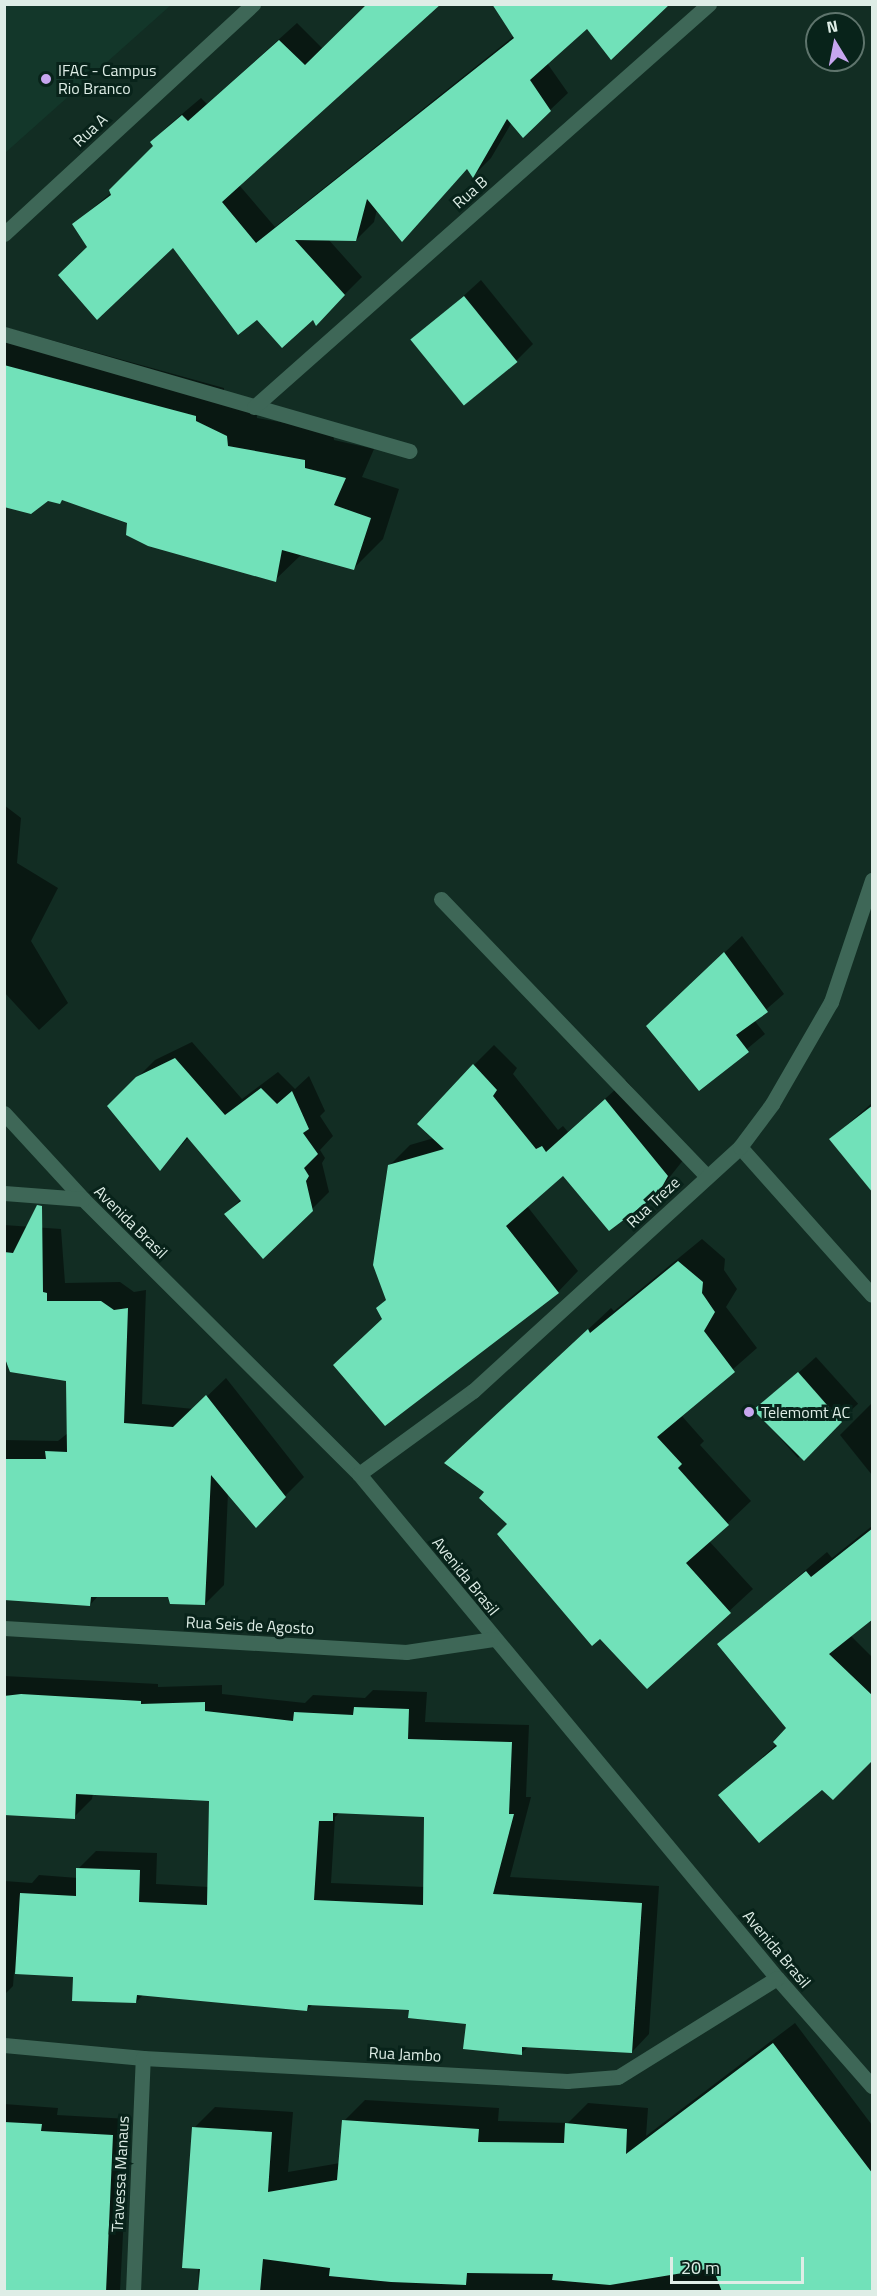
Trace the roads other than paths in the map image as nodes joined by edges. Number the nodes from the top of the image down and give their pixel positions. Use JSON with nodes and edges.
{"nodes":[{"id":1,"x":253,"y":4,"type":"edge"},
{"id":2,"x":709,"y":4,"type":"edge"},
{"id":3,"x":4,"y":234,"type":"edge"},
{"id":4,"x":4,"y":334,"type":"edge"},
{"id":5,"x":254,"y":407,"type":"junction"},
{"id":6,"x":409,"y":451,"type":"dead end"},
{"id":7,"x":873,"y":880,"type":"edge"},
{"id":8,"x":441,"y":899,"type":"dead end"},
{"id":9,"x":4,"y":1113,"type":"edge"},
{"id":10,"x":740,"y":1147,"type":"junction"},
{"id":11,"x":707,"y":1176,"type":"junction"},
{"id":12,"x":4,"y":1193,"type":"edge"},
{"id":13,"x":83,"y":1199,"type":"junction"},
{"id":14,"x":873,"y":1295,"type":"edge"},
{"id":15,"x":359,"y":1474,"type":"junction"},
{"id":16,"x":4,"y":1628,"type":"edge"},
{"id":17,"x":493,"y":1639,"type":"junction"},
{"id":18,"x":777,"y":1978,"type":"junction"},
{"id":19,"x":4,"y":2044,"type":"edge"},
{"id":20,"x":143,"y":2058,"type":"junction"},
{"id":21,"x":873,"y":2086,"type":"edge"},
{"id":22,"x":133,"y":2292,"type":"edge"}],
"edges":[{"from":1,"to":3,"type":"street","name":"Rua A"},
{"from":2,"to":5,"type":"street","name":"Rua B"},
{"from":4,"to":5,"type":"street"},
{"from":5,"to":6,"type":"street"},
{"from":7,"to":10,"type":"street","name":"Rua Treze"},
{"from":8,"to":11,"type":"street"},
{"from":9,"to":13,"type":"street","name":"Avenida Brasil"},
{"from":10,"to":11,"type":"street","name":"Rua Treze"},
{"from":10,"to":14,"type":"street"},
{"from":11,"to":15,"type":"street","name":"Rua Treze"},
{"from":12,"to":13,"type":"street"},
{"from":13,"to":15,"type":"street","name":"Avenida Brasil"},
{"from":15,"to":17,"type":"street","name":"Avenida Brasil"},
{"from":16,"to":17,"type":"street","name":"Rua Seis de Agosto"},
{"from":17,"to":18,"type":"street","name":"Avenida Brasil"},
{"from":18,"to":20,"type":"street","name":"Rua Jambo"},
{"from":18,"to":21,"type":"street","name":"Avenida Brasil"},
{"from":19,"to":20,"type":"street","name":"Rua Jambo"},
{"from":20,"to":22,"type":"street","name":"Travessa Manaus"}]}
